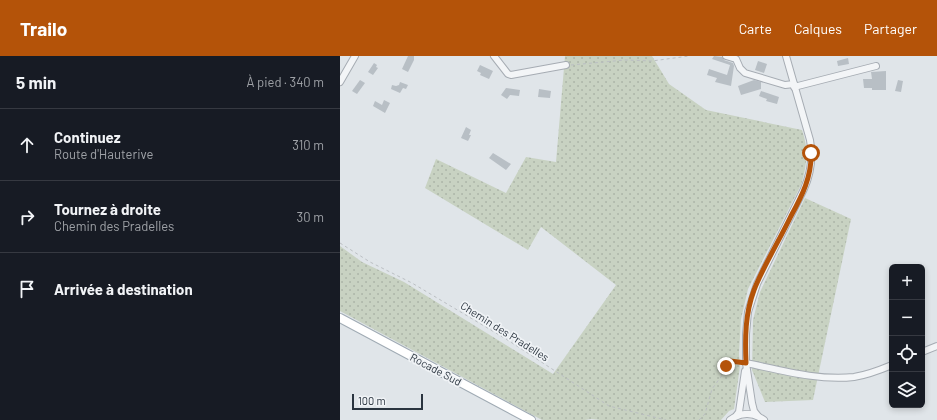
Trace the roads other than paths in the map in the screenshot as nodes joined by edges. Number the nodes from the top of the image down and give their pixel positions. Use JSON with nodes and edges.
{"nodes":[{"id":1,"x":355,"y":56,"type":"edge"},
{"id":2,"x":494,"y":56,"type":"edge"},
{"id":3,"x":726,"y":56,"type":"edge"},
{"id":4,"x":786,"y":56,"type":"edge"},
{"id":5,"x":566,"y":65,"type":"road end"},
{"id":6,"x":876,"y":66,"type":"dead end"},
{"id":7,"x":340,"y":82,"type":"edge"},
{"id":8,"x":794,"y":86,"type":"junction"},
{"id":9,"x":340,"y":318,"type":"edge"},
{"id":10,"x":937,"y":346,"type":"edge"},
{"id":11,"x":925,"y":351,"type":"edge"},
{"id":12,"x":746,"y":363,"type":"junction"},
{"id":13,"x":889,"y":366,"type":"edge"},
{"id":14,"x":496,"y":402,"type":"junction"},
{"id":15,"x":736,"y":416,"type":"junction"},
{"id":16,"x":761,"y":418,"type":"edge"},
{"id":17,"x":526,"y":420,"type":"edge"},
{"id":18,"x":531,"y":420,"type":"edge"},
{"id":19,"x":730,"y":420,"type":"edge"}],
"edges":[{"from":1,"to":7,"type":"street"},
{"from":2,"to":5,"type":"street"},
{"from":3,"to":8,"type":"street"},
{"from":4,"to":8,"type":"street"},
{"from":6,"to":8,"type":"street"},
{"from":8,"to":12,"type":"street"},
{"from":9,"to":14,"type":"main road","name":"Rocade Sud"},
{"from":10,"to":11,"type":"street"},
{"from":12,"to":13,"type":"street"},
{"from":12,"to":15,"type":"street"},
{"from":12,"to":16,"type":"street"},
{"from":14,"to":17,"type":"main road"},
{"from":14,"to":18,"type":"main road","name":"Rocade Sud"},
{"from":15,"to":16,"type":"street"},
{"from":15,"to":19,"type":"street"}]}
